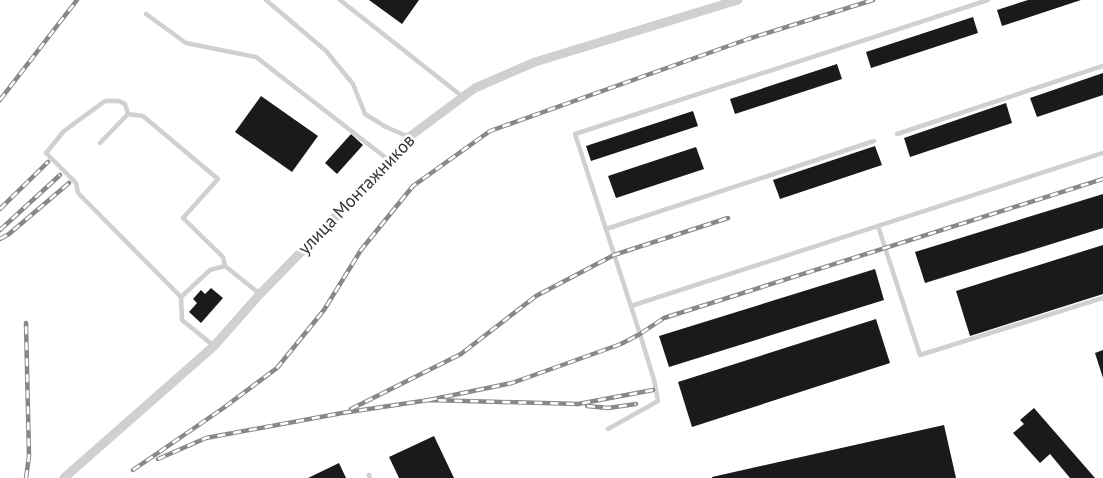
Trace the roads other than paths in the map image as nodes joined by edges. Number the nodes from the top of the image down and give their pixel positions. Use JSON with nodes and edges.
{"nodes":[{"id":1,"x":266,"y":0,"type":"edge"},
{"id":2,"x":340,"y":0,"type":"edge"},
{"id":3,"x":738,"y":0,"type":"edge"},
{"id":4,"x":988,"y":0,"type":"edge"},
{"id":5,"x":146,"y":14,"type":"dead end"},
{"id":6,"x":1103,"y":66,"type":"edge"},
{"id":7,"x":464,"y":98,"type":"junction"},
{"id":8,"x":128,"y":114,"type":"junction"},
{"id":9,"x":898,"y":134,"type":"dead end"},
{"id":10,"x":409,"y":137,"type":"junction"},
{"id":11,"x":874,"y":141,"type":"dead end"},
{"id":12,"x":100,"y":143,"type":"dead end"},
{"id":13,"x":1103,"y":153,"type":"edge"},
{"id":14,"x":390,"y":160,"type":"junction"},
{"id":15,"x":878,"y":226,"type":"junction"},
{"id":16,"x":606,"y":229,"type":"junction"},
{"id":17,"x":224,"y":266,"type":"junction"},
{"id":18,"x":260,"y":294,"type":"junction"},
{"id":19,"x":180,"y":296,"type":"junction"},
{"id":20,"x":1103,"y":298,"type":"edge"},
{"id":21,"x":631,"y":306,"type":"junction"},
{"id":22,"x":214,"y":346,"type":"junction"},
{"id":23,"x":608,"y":429,"type":"dead end"},
{"id":24,"x":64,"y":478,"type":"edge"}],
"edges":[{"from":1,"to":10,"type":"lane"},
{"from":2,"to":7,"type":"lane"},
{"from":3,"to":7,"type":"street","name":"улица Монтажников"},
{"from":4,"to":16,"type":"lane"},
{"from":5,"to":14,"type":"lane"},
{"from":6,"to":9,"type":"lane"},
{"from":7,"to":10,"type":"street","name":"улица Монтажников"},
{"from":8,"to":12,"type":"lane"},
{"from":8,"to":17,"type":"lane"},
{"from":8,"to":19,"type":"lane"},
{"from":10,"to":14,"type":"street","name":"улица Монтажников"},
{"from":11,"to":16,"type":"lane"},
{"from":13,"to":15,"type":"lane"},
{"from":14,"to":18,"type":"street","name":"улица Монтажников"},
{"from":15,"to":20,"type":"lane"},
{"from":15,"to":21,"type":"lane"},
{"from":16,"to":21,"type":"lane"},
{"from":17,"to":18,"type":"lane"},
{"from":17,"to":19,"type":"lane"},
{"from":18,"to":22,"type":"street","name":"улица Монтажников"},
{"from":19,"to":22,"type":"lane"},
{"from":21,"to":23,"type":"lane"},
{"from":22,"to":24,"type":"street","name":"улица Монтажников"}]}
